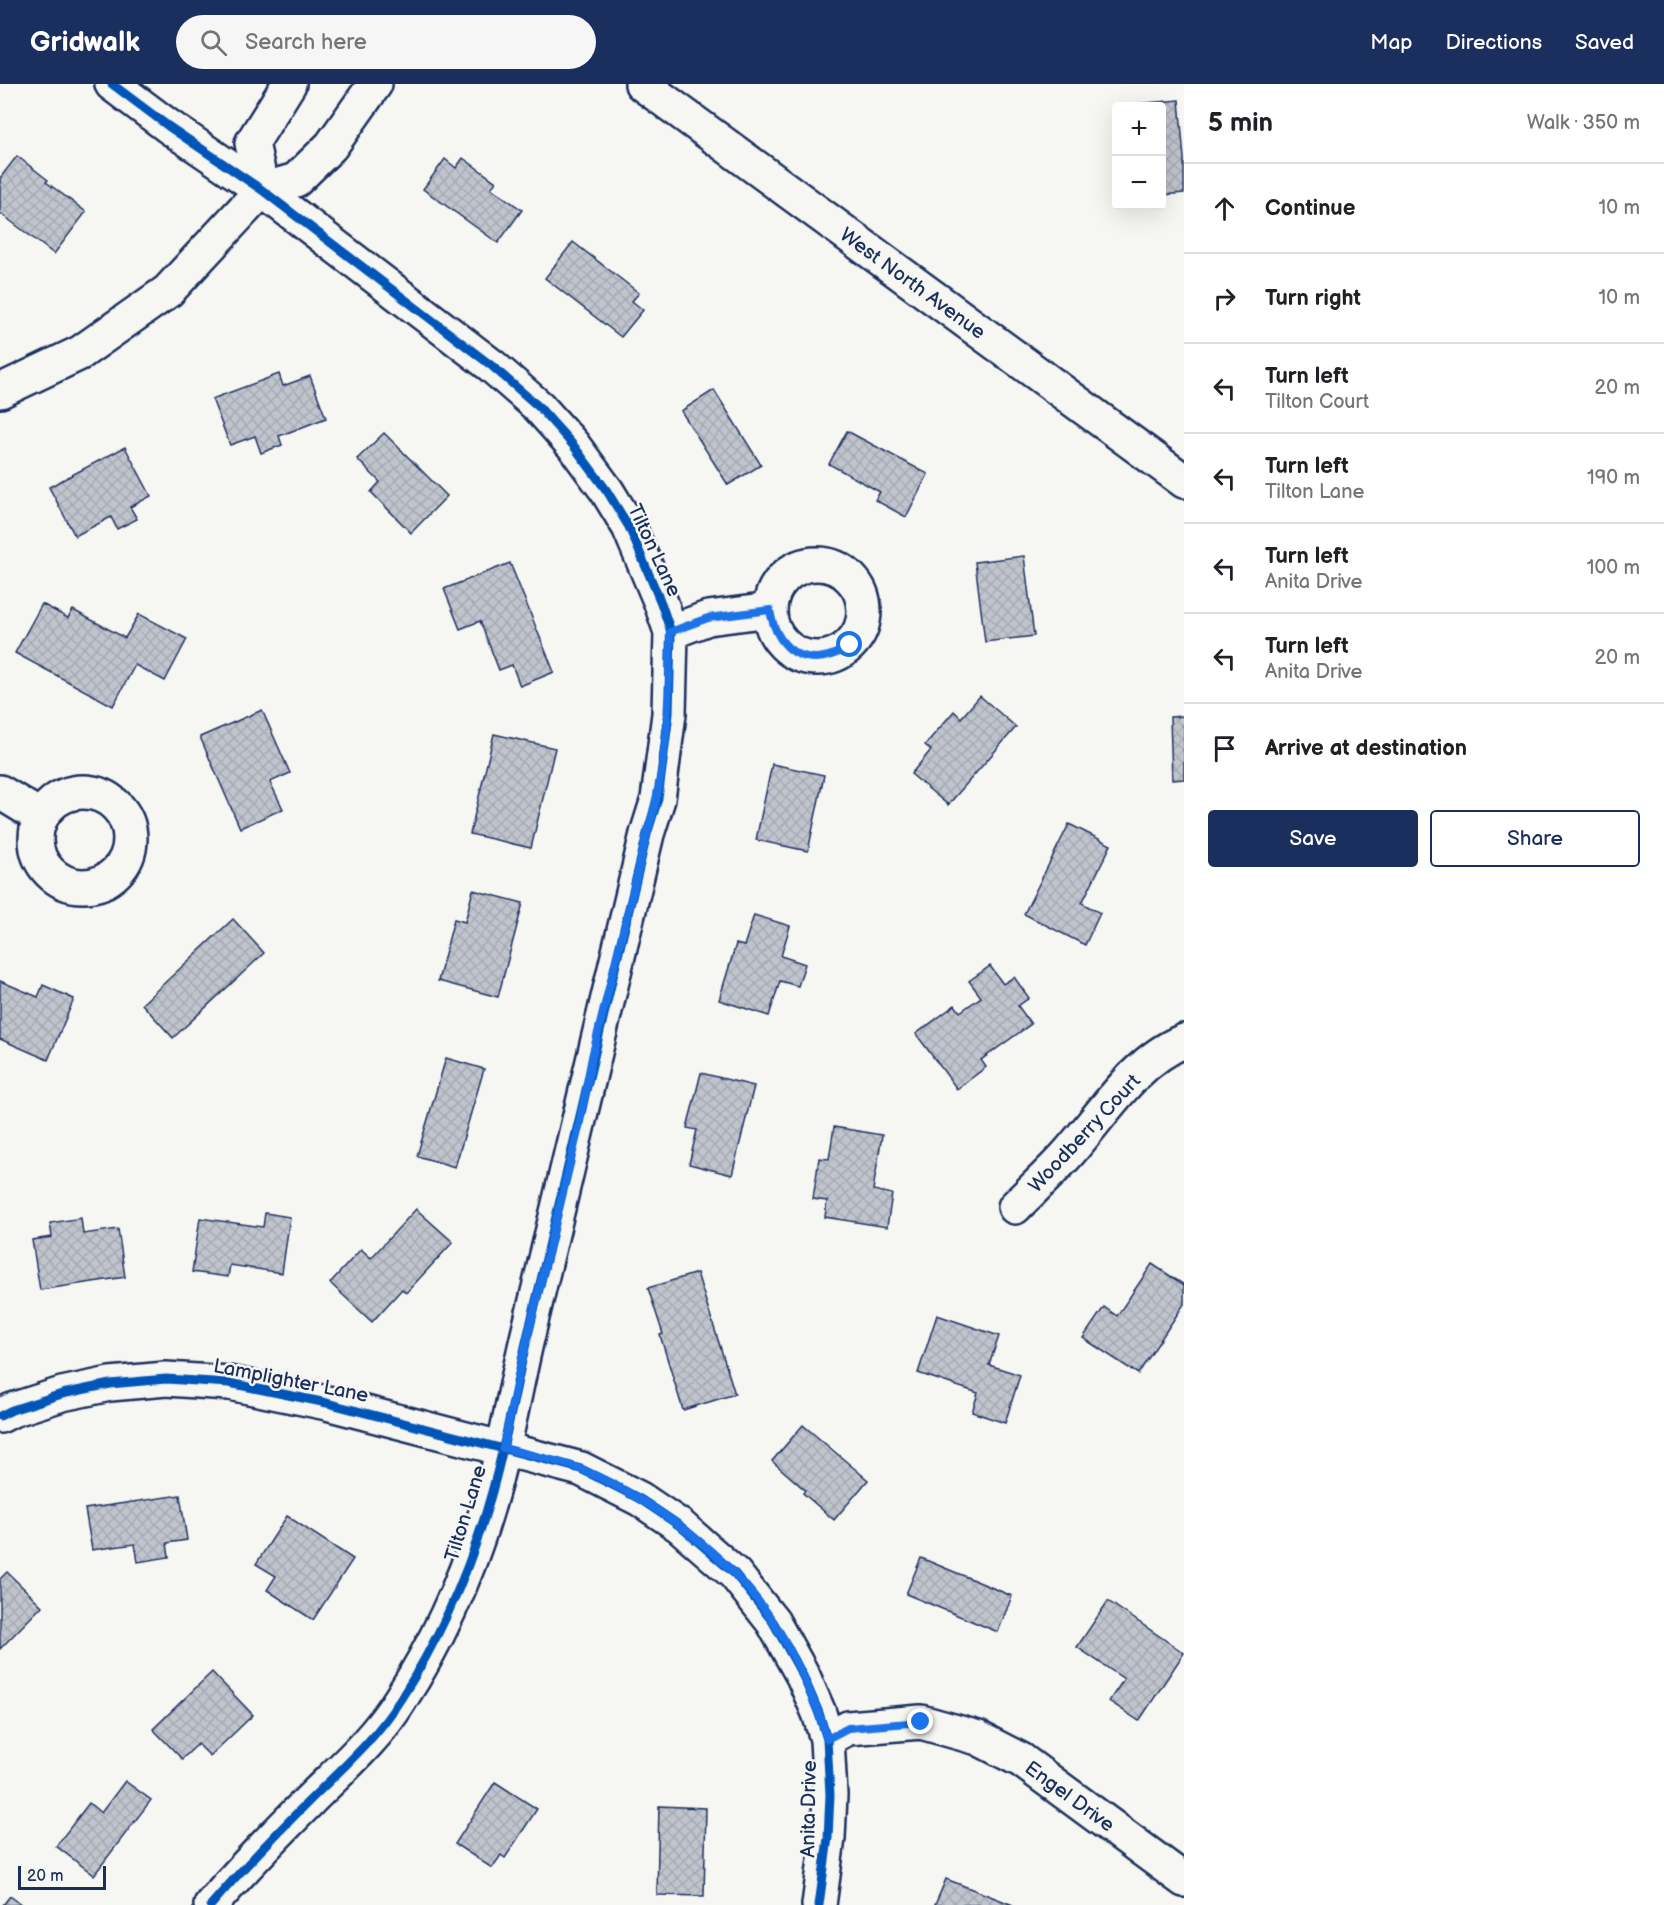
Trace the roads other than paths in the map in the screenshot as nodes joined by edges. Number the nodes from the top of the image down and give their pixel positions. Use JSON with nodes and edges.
{"nodes":[{"id":1,"x":112,"y":84,"type":"edge"},
{"id":2,"x":289,"y":84,"type":"edge"},
{"id":3,"x":375,"y":84,"type":"edge"},
{"id":4,"x":642,"y":84,"type":"edge"},
{"id":5,"x":262,"y":190,"type":"junction"},
{"id":6,"x":0,"y":391,"type":"edge"},
{"id":7,"x":1184,"y":481,"type":"edge"},
{"id":8,"x":770,"y":610,"type":"dead end"},
{"id":9,"x":670,"y":632,"type":"junction"},
{"id":10,"x":0,"y":792,"type":"edge"},
{"id":11,"x":41,"y":817,"type":"dead end"},
{"id":12,"x":1184,"y":1041,"type":"edge"},
{"id":13,"x":1015,"y":1207,"type":"dead end"},
{"id":14,"x":0,"y":1416,"type":"edge"},
{"id":15,"x":503,"y":1448,"type":"junction"},
{"id":16,"x":946,"y":1729,"type":"joint"},
{"id":17,"x":827,"y":1739,"type":"junction"},
{"id":18,"x":1184,"y":1880,"type":"edge"},
{"id":19,"x":211,"y":1905,"type":"edge"},
{"id":20,"x":819,"y":1905,"type":"edge"}],
"edges":[{"from":1,"to":5,"type":"street","name":"Tilton Lane"},
{"from":2,"to":5,"type":"street"},
{"from":3,"to":5,"type":"street"},
{"from":4,"to":7,"type":"street","name":"West North Avenue"},
{"from":5,"to":6,"type":"street"},
{"from":5,"to":9,"type":"street","name":"Tilton Lane"},
{"from":8,"to":9,"type":"street"},
{"from":9,"to":15,"type":"street","name":"Tilton Lane"},
{"from":10,"to":11,"type":"street"},
{"from":12,"to":13,"type":"street","name":"Woodberry Court"},
{"from":14,"to":15,"type":"street","name":"Lamplighter Lane"},
{"from":15,"to":17,"type":"street","name":"Anita Drive"},
{"from":15,"to":19,"type":"street","name":"Tilton Lane"},
{"from":16,"to":17,"type":"street","name":"Anita Drive"},
{"from":16,"to":18,"type":"street","name":"Engel Drive"},
{"from":17,"to":20,"type":"street","name":"Anita Drive"}]}
